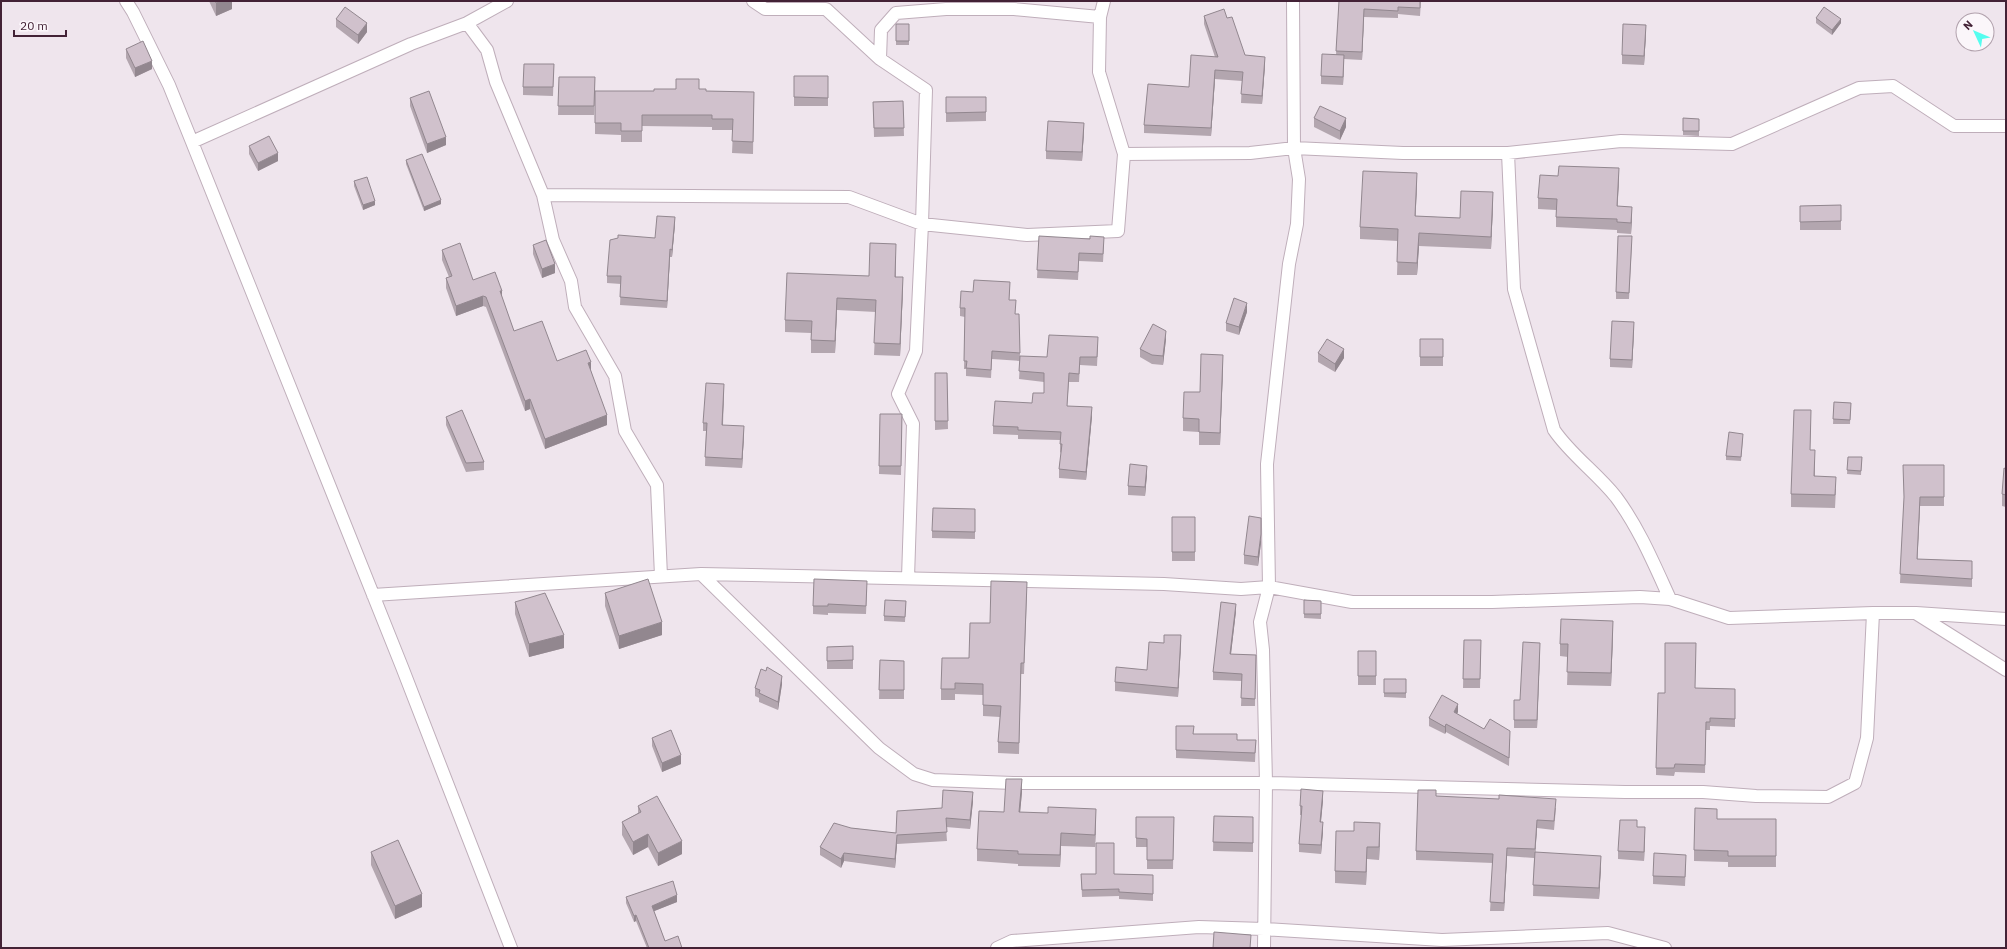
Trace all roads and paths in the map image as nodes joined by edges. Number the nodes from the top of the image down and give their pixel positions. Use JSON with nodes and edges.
{"nodes":[{"id":1,"x":126,"y":1,"type":"edge"},
{"id":2,"x":507,"y":1,"type":"edge"},
{"id":3,"x":753,"y":1,"type":"edge"},
{"id":4,"x":1104,"y":1,"type":"edge"},
{"id":5,"x":1293,"y":1,"type":"edge"},
{"id":6,"x":1100,"y":17,"type":"junction"},
{"id":7,"x":467,"y":24,"type":"junction"},
{"id":8,"x":880,"y":59,"type":"junction"},
{"id":9,"x":2006,"y":126,"type":"edge"},
{"id":10,"x":192,"y":142,"type":"junction"},
{"id":11,"x":1294,"y":148,"type":"junction"},
{"id":12,"x":1508,"y":153,"type":"junction"},
{"id":13,"x":1124,"y":154,"type":"junction"},
{"id":14,"x":543,"y":195,"type":"junction"},
{"id":15,"x":922,"y":224,"type":"junction"},
{"id":16,"x":701,"y":574,"type":"junction"},
{"id":17,"x":660,"y":576,"type":"junction"},
{"id":18,"x":908,"y":578,"type":"junction"},
{"id":19,"x":1269,"y":587,"type":"junction"},
{"id":20,"x":373,"y":594,"type":"junction"},
{"id":21,"x":1670,"y":599,"type":"junction"},
{"id":22,"x":1873,"y":613,"type":"junction"},
{"id":23,"x":1916,"y":613,"type":"junction"},
{"id":24,"x":2006,"y":619,"type":"edge"},
{"id":25,"x":2006,"y":670,"type":"edge"},
{"id":26,"x":1266,"y":782,"type":"junction"},
{"id":27,"x":1264,"y":929,"type":"junction"},
{"id":28,"x":1443,"y":944,"type":"edge"},
{"id":29,"x":512,"y":948,"type":"edge"},
{"id":30,"x":997,"y":948,"type":"edge"},
{"id":31,"x":1264,"y":948,"type":"edge"},
{"id":32,"x":1666,"y":948,"type":"edge"}],
"edges":[{"from":1,"to":10,"type":"street"},
{"from":2,"to":7,"type":"street"},
{"from":3,"to":8,"type":"street"},
{"from":4,"to":6,"type":"street"},
{"from":5,"to":11,"type":"street"},
{"from":6,"to":8,"type":"street"},
{"from":6,"to":13,"type":"street"},
{"from":7,"to":10,"type":"street"},
{"from":7,"to":14,"type":"street"},
{"from":8,"to":15,"type":"street"},
{"from":9,"to":12,"type":"street"},
{"from":10,"to":20,"type":"street"},
{"from":11,"to":12,"type":"street"},
{"from":11,"to":13,"type":"street"},
{"from":11,"to":19,"type":"street"},
{"from":12,"to":21,"type":"street"},
{"from":13,"to":15,"type":"street"},
{"from":14,"to":15,"type":"street"},
{"from":14,"to":17,"type":"street"},
{"from":15,"to":18,"type":"street"},
{"from":16,"to":17,"type":"street"},
{"from":16,"to":18,"type":"street"},
{"from":16,"to":26,"type":"street"},
{"from":17,"to":20,"type":"street"},
{"from":18,"to":19,"type":"street"},
{"from":19,"to":21,"type":"street"},
{"from":19,"to":26,"type":"street"},
{"from":20,"to":29,"type":"street"},
{"from":21,"to":22,"type":"street"},
{"from":22,"to":23,"type":"street"},
{"from":22,"to":26,"type":"street"},
{"from":23,"to":24,"type":"street"},
{"from":23,"to":25,"type":"street"},
{"from":26,"to":27,"type":"street"},
{"from":27,"to":28,"type":"street"},
{"from":27,"to":30,"type":"street"},
{"from":27,"to":31,"type":"street"},
{"from":28,"to":32,"type":"street"}]}
